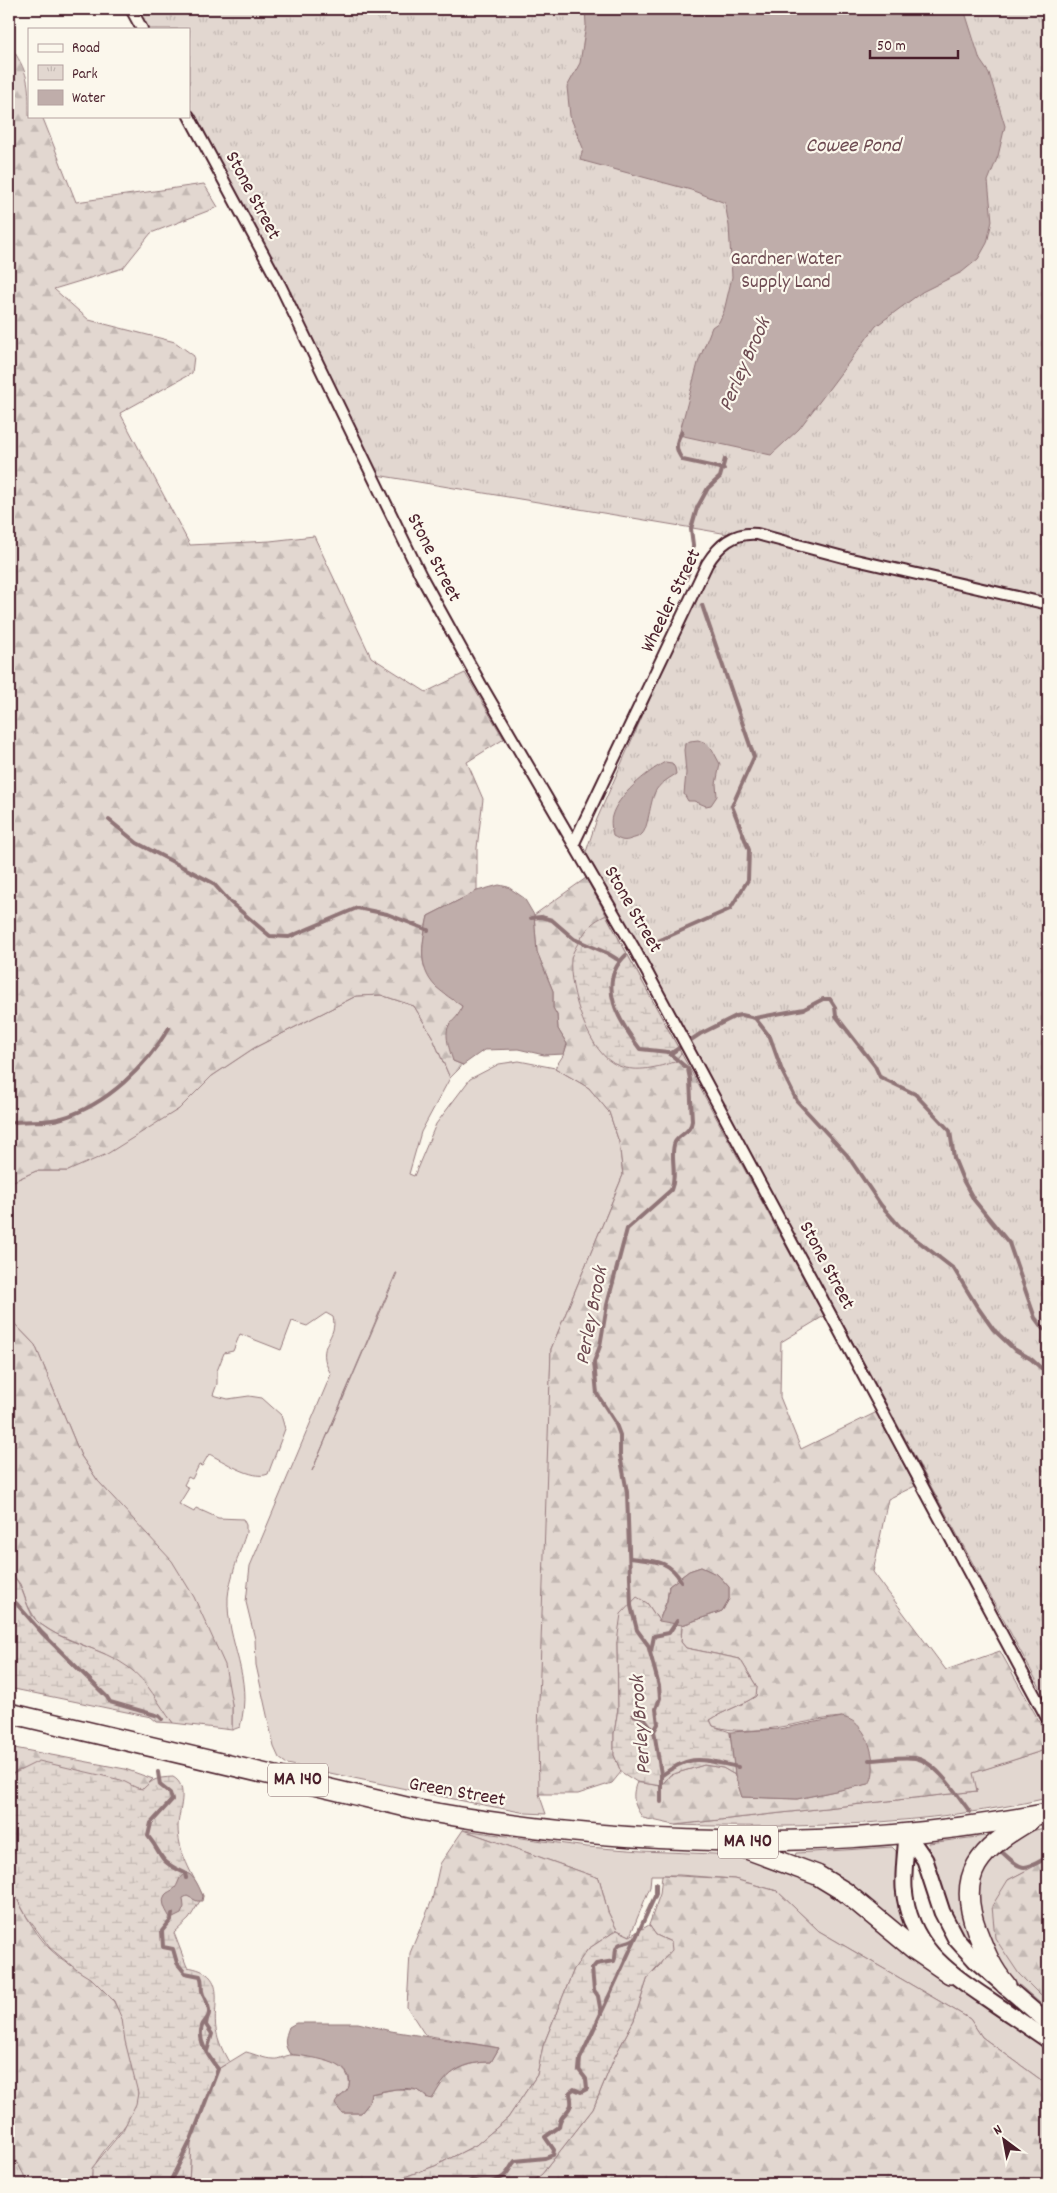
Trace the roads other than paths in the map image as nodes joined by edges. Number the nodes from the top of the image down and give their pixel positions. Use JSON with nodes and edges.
{"nodes":[{"id":1,"x":131,"y":9,"type":"edge"},
{"id":2,"x":141,"y":28,"type":"edge"},
{"id":3,"x":190,"y":118,"type":"edge"},
{"id":4,"x":1048,"y":604,"type":"edge"},
{"id":5,"x":574,"y":843,"type":"junction"},
{"id":6,"x":9,"y":1713,"type":"edge"},
{"id":7,"x":1048,"y":1720,"type":"edge"},
{"id":8,"x":1044,"y":1814,"type":"edge"},
{"id":9,"x":907,"y":1834,"type":"junction"},
{"id":10,"x":726,"y":1842,"type":"junction"},
{"id":11,"x":950,"y":1974,"type":"junction"},
{"id":12,"x":1006,"y":1985,"type":"junction"},
{"id":13,"x":1048,"y":2023,"type":"edge"},
{"id":14,"x":1048,"y":2040,"type":"edge"}],
"edges":[{"from":1,"to":2,"type":"street"},
{"from":3,"to":5,"type":"street","name":"Stone Street"},
{"from":4,"to":5,"type":"street","name":"Wheeler Street"},
{"from":5,"to":7,"type":"street","name":"Stone Street"},
{"from":6,"to":10,"type":"highway","name":"Green Street","number":"MA 140"},
{"from":8,"to":9,"type":"highway","number":"MA 140"},
{"from":8,"to":12,"type":"highway"},
{"from":9,"to":10,"type":"highway","name":"Green Street","number":"MA 140"},
{"from":9,"to":11,"type":"street"},
{"from":9,"to":12,"type":"street"},
{"from":10,"to":11,"type":"highway"},
{"from":11,"to":14,"type":"street"},
{"from":12,"to":13,"type":"street"}]}
